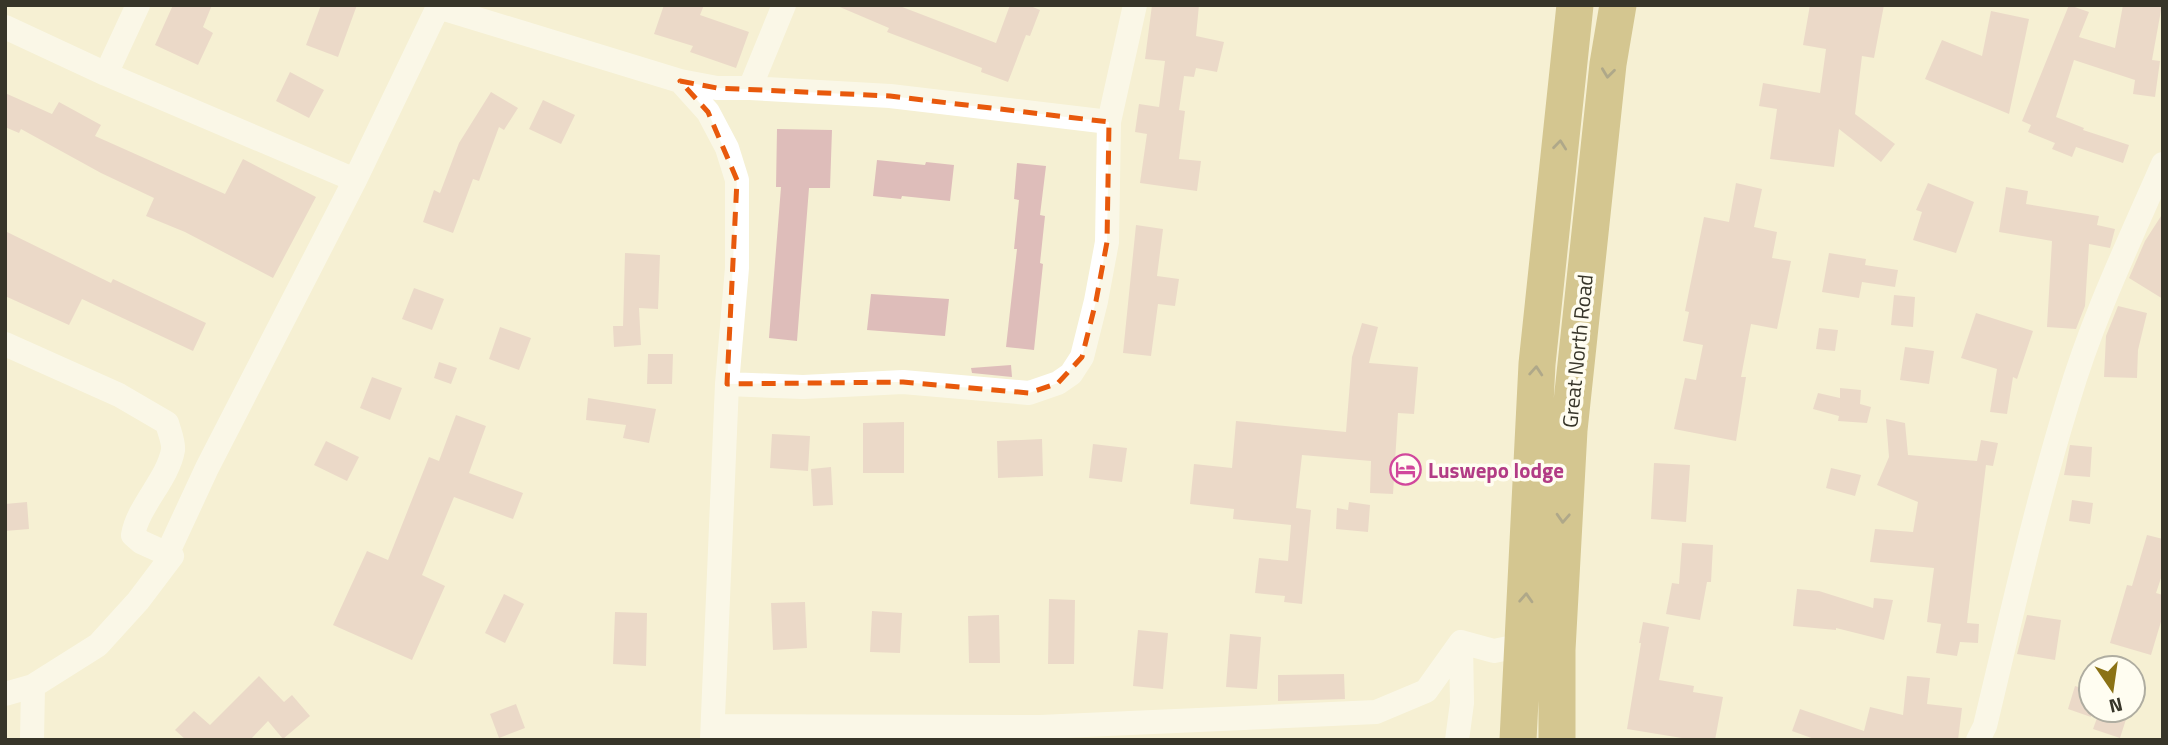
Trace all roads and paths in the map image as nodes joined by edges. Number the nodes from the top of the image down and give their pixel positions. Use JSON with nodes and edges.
{"nodes":[{"id":1,"x":138,"y":5,"type":"edge"},
{"id":2,"x":784,"y":5,"type":"edge"},
{"id":3,"x":1135,"y":5,"type":"edge"},
{"id":4,"x":1575,"y":5,"type":"edge"},
{"id":5,"x":1618,"y":5,"type":"edge"},
{"id":6,"x":438,"y":6,"type":"edge"},
{"id":7,"x":5,"y":27,"type":"edge"},
{"id":8,"x":106,"y":74,"type":"junction"},
{"id":9,"x":680,"y":80,"type":"junction"},
{"id":10,"x":750,"y":88,"type":"junction"},
{"id":11,"x":1109,"y":122,"type":"junction"},
{"id":12,"x":2163,"y":164,"type":"edge"},
{"id":13,"x":355,"y":180,"type":"junction"},
{"id":14,"x":5,"y":344,"type":"edge"},
{"id":15,"x":727,"y":384,"type":"junction"},
{"id":16,"x":172,"y":556,"type":"junction"},
{"id":17,"x":1461,"y":642,"type":"junction"},
{"id":18,"x":1523,"y":645,"type":"junction"},
{"id":19,"x":33,"y":686,"type":"junction"},
{"id":20,"x":5,"y":694,"type":"edge"},
{"id":21,"x":712,"y":733,"type":"edge"},
{"id":22,"x":1040,"y":733,"type":"edge"},
{"id":23,"x":32,"y":740,"type":"edge"},
{"id":24,"x":1457,"y":740,"type":"edge"},
{"id":25,"x":1518,"y":740,"type":"edge"},
{"id":26,"x":1557,"y":740,"type":"edge"},
{"id":27,"x":1978,"y":740,"type":"edge"}],
"edges":[{"from":1,"to":8,"type":"street"},
{"from":2,"to":10,"type":"street"},
{"from":3,"to":11,"type":"street"},
{"from":18,"to":4,"type":"highway","name":"Great North Road","one_way":true},
{"from":5,"to":26,"type":"highway","name":"Great North Road","one_way":true},
{"from":6,"to":9,"type":"street"},
{"from":6,"to":13,"type":"street"},
{"from":7,"to":8,"type":"street"},
{"from":8,"to":13,"type":"street"},
{"from":9,"to":10,"type":"street"},
{"from":9,"to":15,"type":"street"},
{"from":10,"to":11,"type":"street"},
{"from":11,"to":15,"type":"street"},
{"from":12,"to":27,"type":"street"},
{"from":13,"to":16,"type":"street"},
{"from":14,"to":16,"type":"street"},
{"from":15,"to":21,"type":"street"},
{"from":16,"to":19,"type":"street"},
{"from":17,"to":18,"type":"street"},
{"from":17,"to":22,"type":"street"},
{"from":17,"to":24,"type":"street"},
{"from":18,"to":25,"type":"highway","name":"Great North Road"},
{"from":19,"to":20,"type":"street"},
{"from":19,"to":23,"type":"street"},
{"from":21,"to":22,"type":"street"}]}
